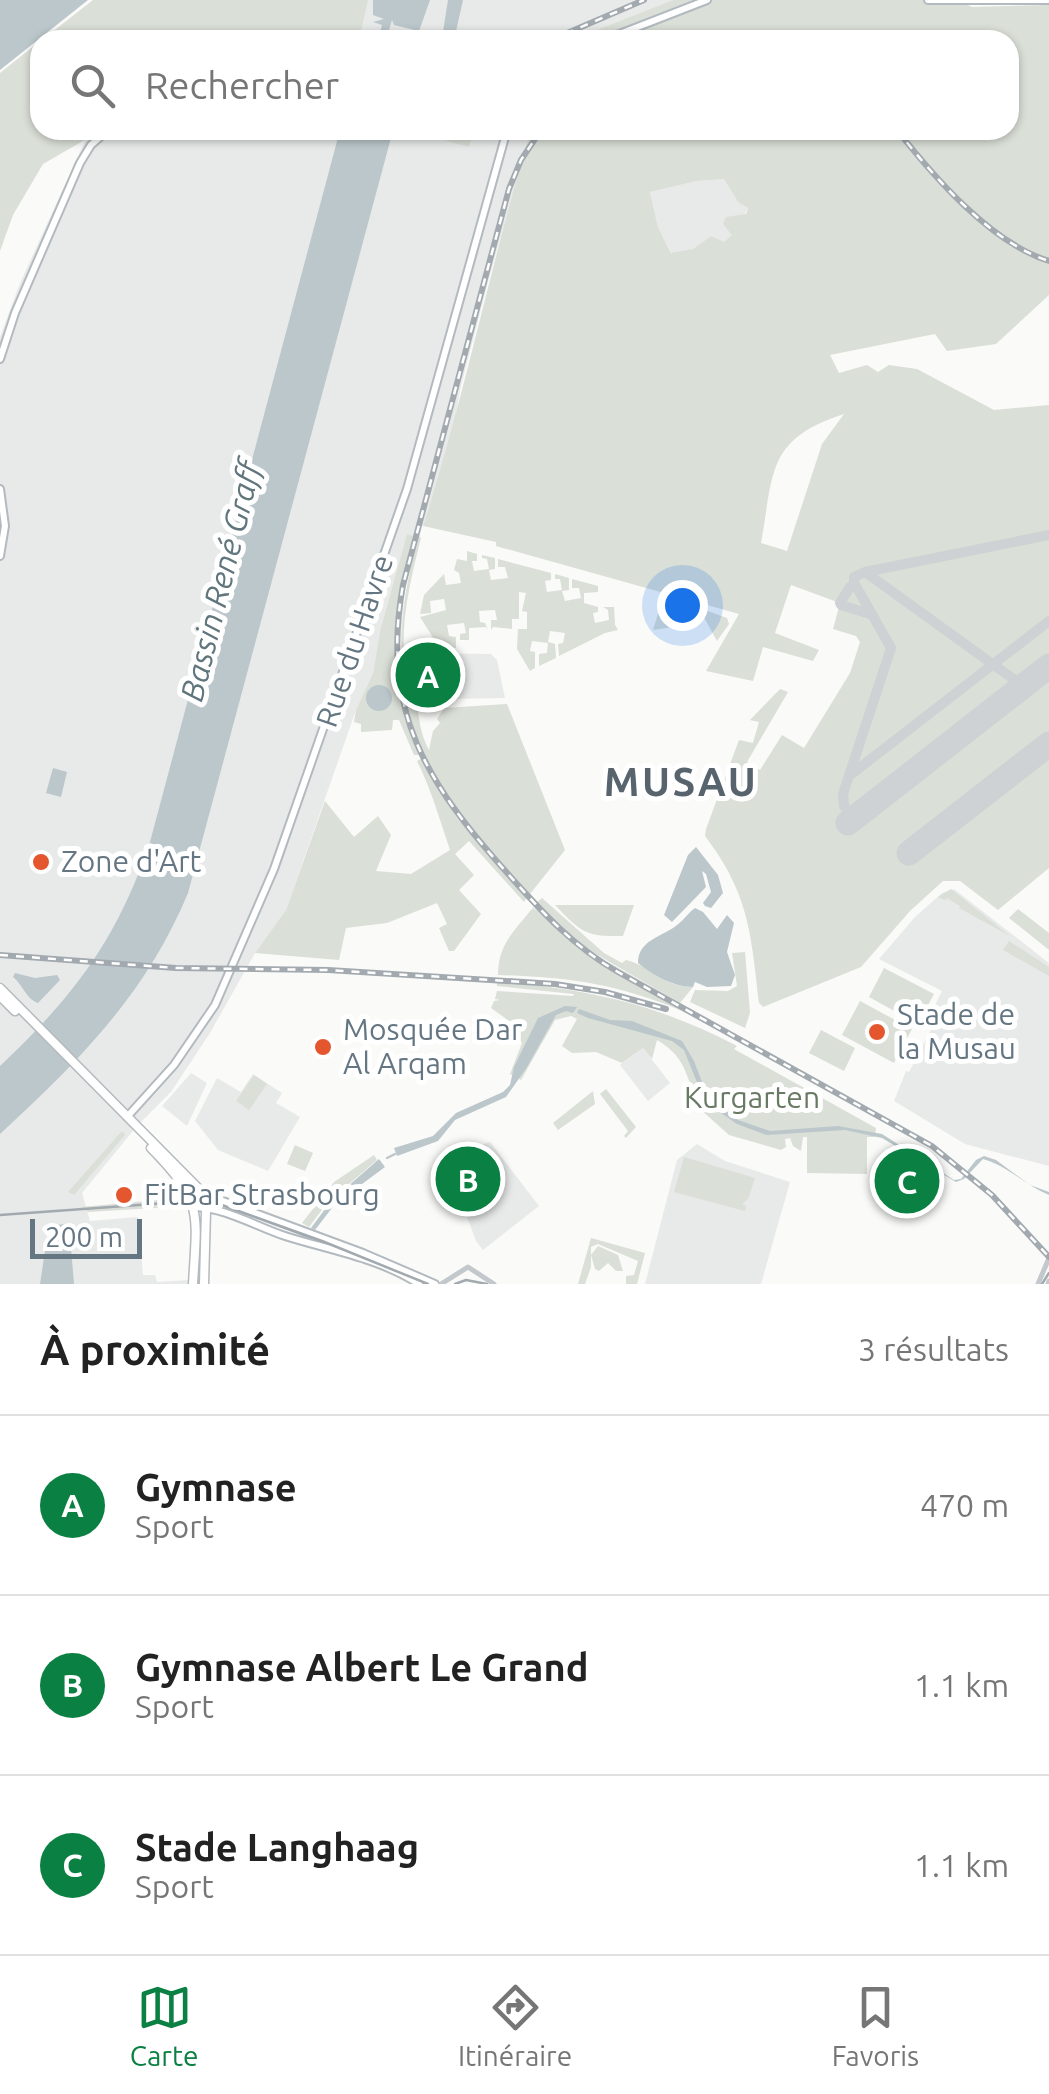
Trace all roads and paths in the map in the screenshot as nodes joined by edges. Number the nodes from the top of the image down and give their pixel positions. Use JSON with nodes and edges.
{"nodes":[{"id":1,"x":708,"y":0,"type":"edge"},
{"id":2,"x":928,"y":0,"type":"edge"},
{"id":3,"x":1048,"y":0,"type":"edge"},
{"id":4,"x":1003,"y":1,"type":"edge"},
{"id":5,"x":1022,"y":1,"type":"edge"},
{"id":6,"x":630,"y":30,"type":"edge"},
{"id":7,"x":97,"y":140,"type":"edge"},
{"id":8,"x":503,"y":140,"type":"edge"},
{"id":9,"x":0,"y":358,"type":"edge"},
{"id":10,"x":0,"y":489,"type":"edge"},
{"id":11,"x":0,"y":556,"type":"edge"},
{"id":12,"x":0,"y":988,"type":"edge"},
{"id":13,"x":2,"y":1000,"type":"edge"},
{"id":14,"x":23,"y":1016,"type":"junction"},
{"id":15,"x":79,"y":1072,"type":"junction"},
{"id":16,"x":127,"y":1118,"type":"junction"},
{"id":17,"x":200,"y":1196,"type":"junction"},
{"id":18,"x":200,"y":1207,"type":"junction"},
{"id":19,"x":316,"y":1240,"type":"junction"},
{"id":20,"x":1049,"y":1258,"type":"edge"},
{"id":21,"x":479,"y":1268,"type":"dead end"},
{"id":22,"x":482,"y":1278,"type":"junction"},
{"id":23,"x":1043,"y":1283,"type":"edge"},
{"id":24,"x":194,"y":1284,"type":"edge"},
{"id":25,"x":204,"y":1284,"type":"edge"},
{"id":26,"x":419,"y":1284,"type":"edge"},
{"id":27,"x":436,"y":1284,"type":"edge"},
{"id":28,"x":494,"y":1284,"type":"edge"}],
"edges":[{"from":1,"to":6,"type":"main road"},
{"from":2,"to":4,"type":"main road"},
{"from":3,"to":5,"type":"main road"},
{"from":4,"to":5,"type":"main road"},
{"from":7,"to":9,"type":"main road"},
{"from":8,"to":16,"type":"main road","name":"Rue du Havre"},
{"from":10,"to":11,"type":"main road"},
{"from":12,"to":14,"type":"main road"},
{"from":13,"to":14,"type":"main road"},
{"from":14,"to":15,"type":"main road"},
{"from":15,"to":16,"type":"main road"},
{"from":15,"to":17,"type":"main road"},
{"from":16,"to":17,"type":"main road"},
{"from":17,"to":18,"type":"main road"},
{"from":17,"to":19,"type":"main road"},
{"from":18,"to":19,"type":"main road"},
{"from":18,"to":24,"type":"main road"},
{"from":18,"to":25,"type":"main road"},
{"from":19,"to":26,"type":"main road"},
{"from":19,"to":27,"type":"main road"},
{"from":20,"to":23,"type":"street"},
{"from":21,"to":22,"type":"street"},
{"from":22,"to":27,"type":"street"},
{"from":22,"to":28,"type":"street"}]}
